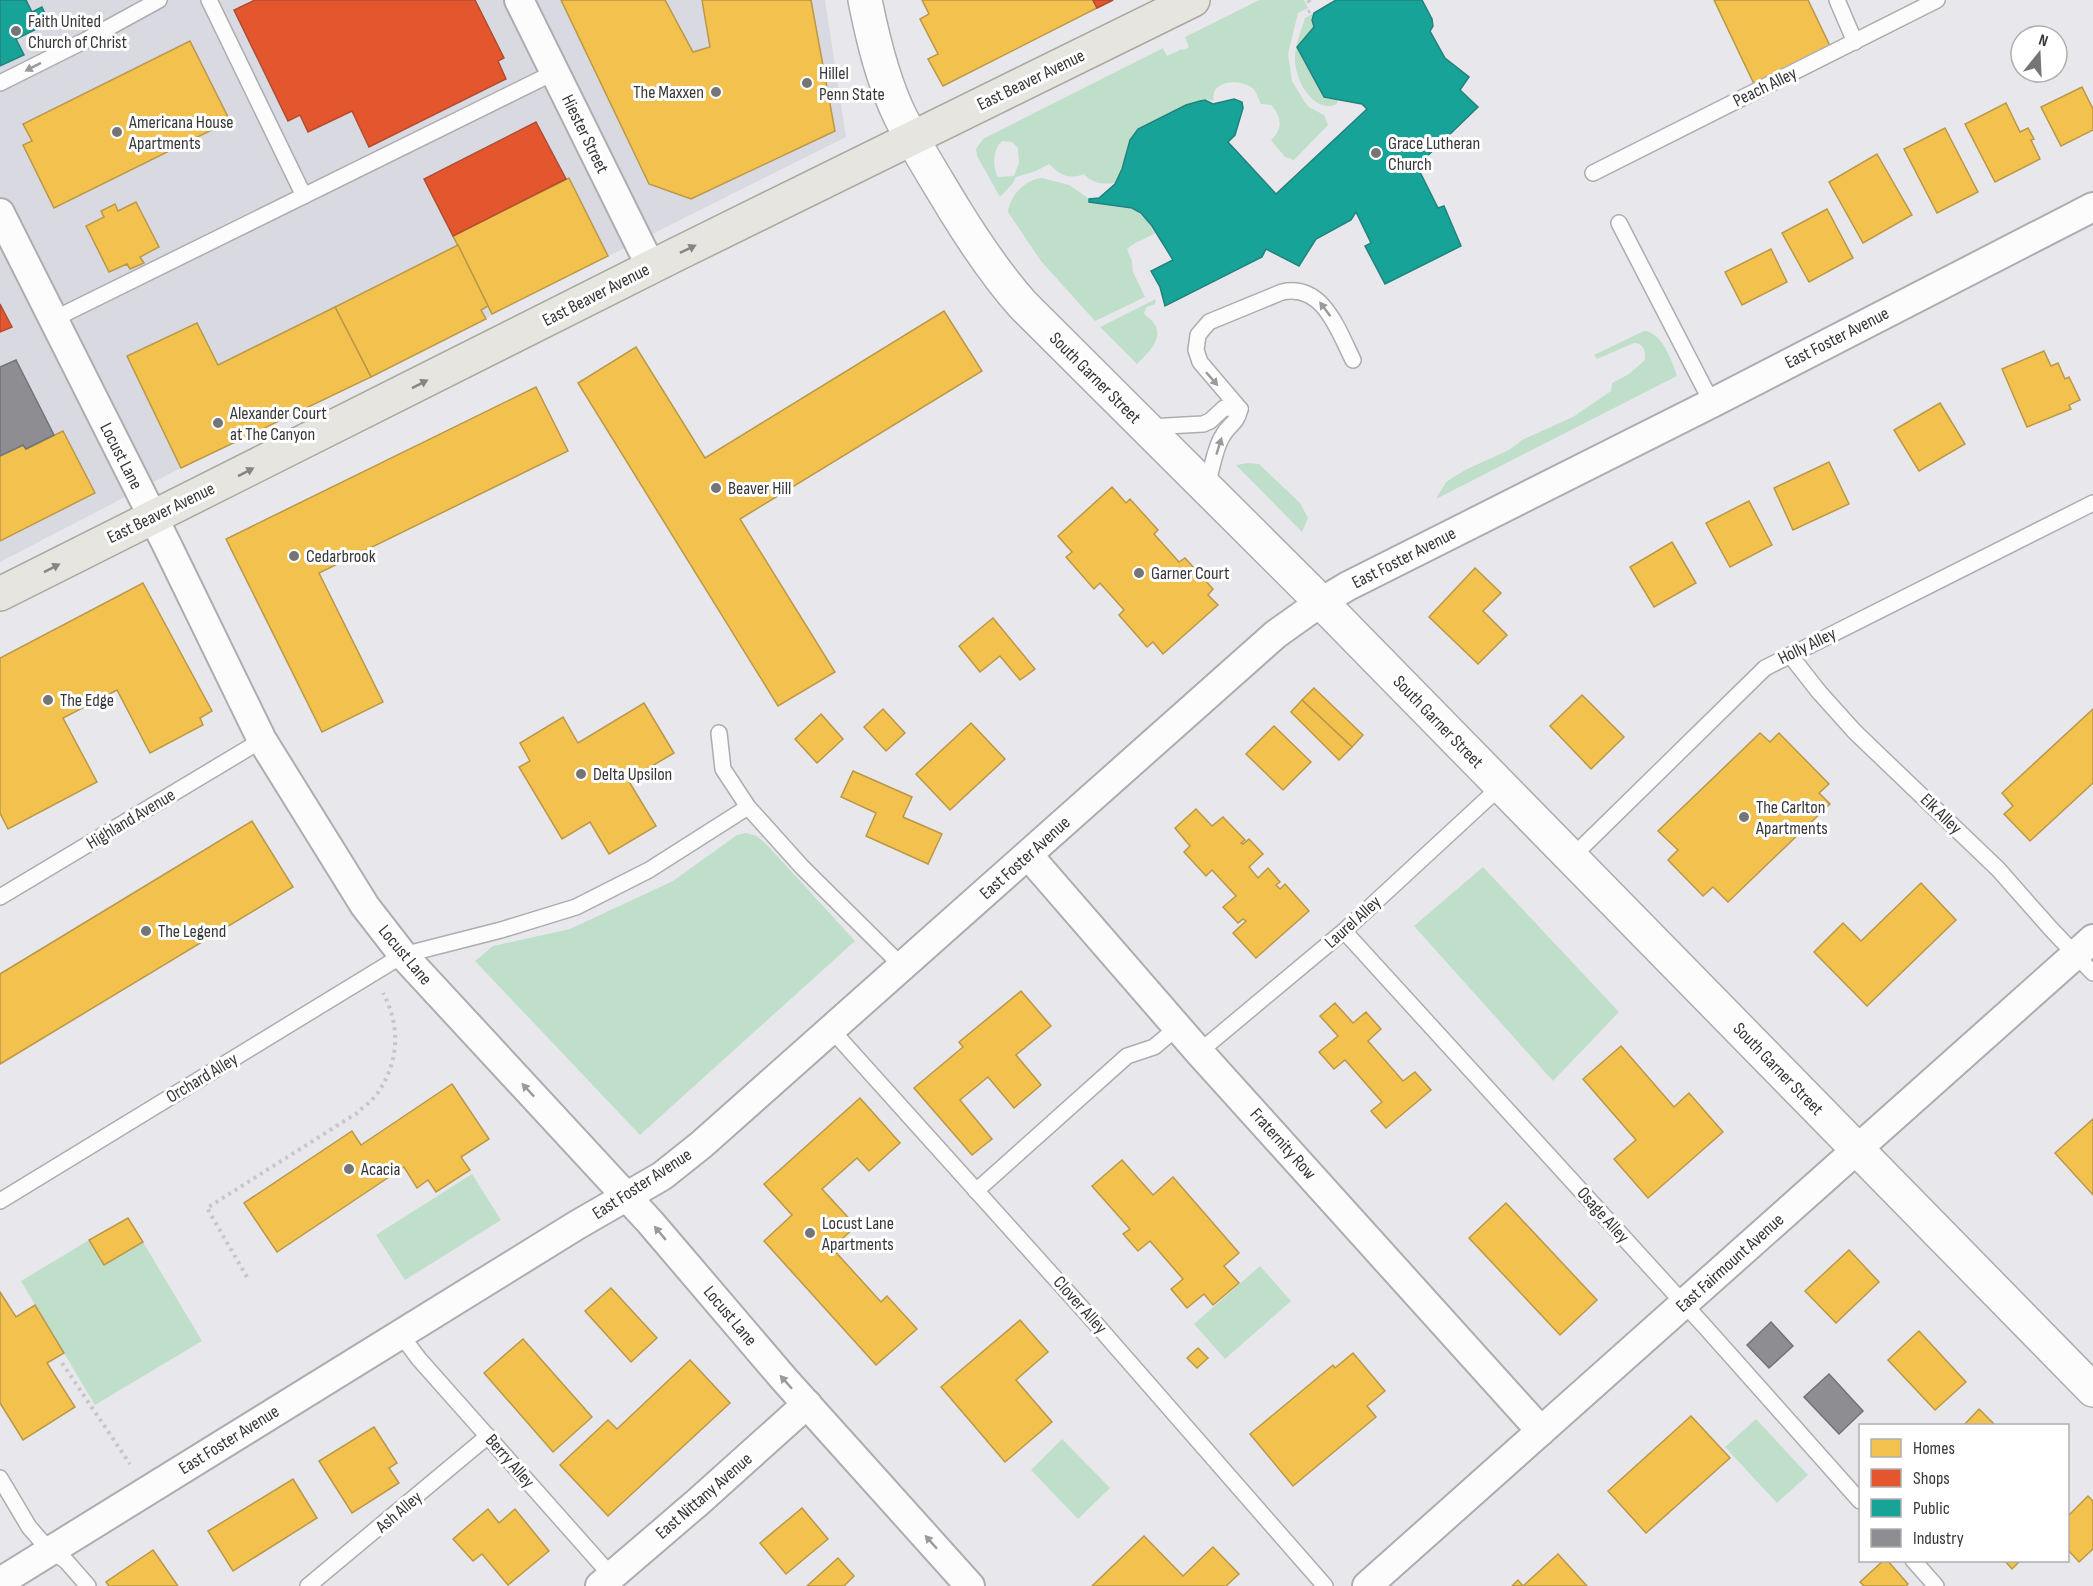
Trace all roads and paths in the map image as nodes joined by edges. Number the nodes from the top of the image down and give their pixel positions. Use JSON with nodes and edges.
{"nodes":[{"id":1,"x":159,"y":0,"type":"edge"},
{"id":2,"x":209,"y":0,"type":"edge"},
{"id":3,"x":519,"y":0,"type":"edge"},
{"id":4,"x":865,"y":0,"type":"edge"},
{"id":5,"x":1193,"y":0,"type":"edge"},
{"id":6,"x":1837,"y":0,"type":"edge"},
{"id":7,"x":1937,"y":0,"type":"edge"},
{"id":8,"x":1855,"y":42,"type":"junction"},
{"id":9,"x":555,"y":72,"type":"junction"},
{"id":10,"x":0,"y":83,"type":"edge"},
{"id":11,"x":912,"y":138,"type":"junction"},
{"id":12,"x":1593,"y":173,"type":"dead end"},
{"id":13,"x":304,"y":196,"type":"junction"},
{"id":14,"x":2093,"y":207,"type":"edge"},
{"id":15,"x":0,"y":213,"type":"edge"},
{"id":16,"x":1619,"y":223,"type":"dead end"},
{"id":17,"x":651,"y":267,"type":"junction"},
{"id":18,"x":52,"y":320,"type":"junction"},
{"id":19,"x":1353,"y":360,"type":"dead end"},
{"id":20,"x":1712,"y":403,"type":"junction"},
{"id":21,"x":1240,"y":409,"type":"junction"},
{"id":22,"x":1144,"y":427,"type":"junction"},
{"id":23,"x":1206,"y":489,"type":"junction"},
{"id":24,"x":2093,"y":503,"type":"edge"},
{"id":25,"x":153,"y":518,"type":"junction"},
{"id":26,"x":0,"y":594,"type":"edge"},
{"id":27,"x":1321,"y":602,"type":"junction"},
{"id":28,"x":1790,"y":655,"type":"junction"},
{"id":29,"x":718,"y":733,"type":"dead end"},
{"id":30,"x":262,"y":740,"type":"junction"},
{"id":31,"x":1501,"y":786,"type":"junction"},
{"id":32,"x":748,"y":807,"type":"junction"},
{"id":33,"x":1028,"y":855,"type":"junction"},
{"id":34,"x":1571,"y":858,"type":"junction"},
{"id":35,"x":0,"y":897,"type":"edge"},
{"id":36,"x":1344,"y":931,"type":"junction"},
{"id":37,"x":403,"y":956,"type":"junction"},
{"id":38,"x":2087,"y":956,"type":"edge"},
{"id":39,"x":902,"y":966,"type":"junction"},
{"id":40,"x":379,"y":985,"type":"dead end"},
{"id":41,"x":1178,"y":1027,"type":"junction"},
{"id":42,"x":830,"y":1028,"type":"junction"},
{"id":43,"x":1199,"y":1052,"type":"junction"},
{"id":44,"x":1856,"y":1150,"type":"junction"},
{"id":45,"x":976,"y":1191,"type":"junction"},
{"id":46,"x":627,"y":1196,"type":"junction"},
{"id":47,"x":0,"y":1201,"type":"edge"},
{"id":48,"x":247,"y":1277,"type":"dead end"},
{"id":49,"x":1685,"y":1304,"type":"junction"},
{"id":50,"x":401,"y":1335,"type":"junction"},
{"id":51,"x":62,"y":1364,"type":"dead end"},
{"id":52,"x":2093,"y":1390,"type":"edge"},
{"id":53,"x":807,"y":1404,"type":"junction"},
{"id":54,"x":1541,"y":1431,"type":"junction"},
{"id":55,"x":488,"y":1436,"type":"junction"},
{"id":56,"x":130,"y":1464,"type":"dead end"},
{"id":57,"x":0,"y":1478,"type":"edge"},
{"id":58,"x":1859,"y":1500,"type":"edge"},
{"id":59,"x":52,"y":1550,"type":"junction"},
{"id":60,"x":1915,"y":1562,"type":"edge"},
{"id":61,"x":0,"y":1582,"type":"edge"},
{"id":62,"x":611,"y":1583,"type":"edge"},
{"id":63,"x":88,"y":1586,"type":"edge"},
{"id":64,"x":308,"y":1586,"type":"edge"},
{"id":65,"x":970,"y":1586,"type":"edge"},
{"id":66,"x":1325,"y":1586,"type":"edge"},
{"id":67,"x":1367,"y":1586,"type":"edge"},
{"id":68,"x":1936,"y":1586,"type":"edge"}],
"edges":[{"from":1,"to":10,"type":"lane","one_way":true},
{"from":2,"to":13,"type":"lane"},
{"from":3,"to":9,"type":"street","name":"Hiester Street"},
{"from":4,"to":11,"type":"street","name":"South Garner Street"},
{"from":5,"to":11,"type":"main road","name":"East Beaver Avenue"},
{"from":6,"to":8,"type":"lane"},
{"from":7,"to":8,"type":"lane","name":"Peach Alley"},
{"from":8,"to":12,"type":"lane","name":"Peach Alley"},
{"from":9,"to":13,"type":"lane"},
{"from":9,"to":17,"type":"street","name":"Hiester Street"},
{"from":17,"to":11,"type":"main road","name":"East Beaver Avenue","one_way":true},
{"from":11,"to":22,"type":"street","name":"South Garner Street"},
{"from":13,"to":18,"type":"lane"},
{"from":14,"to":20,"type":"street","name":"East Foster Avenue"},
{"from":15,"to":18,"type":"street","name":"Locust Lane"},
{"from":16,"to":20,"type":"lane"},
{"from":25,"to":17,"type":"main road","name":"East Beaver Avenue","one_way":true},
{"from":18,"to":25,"type":"street","name":"Locust Lane"},
{"from":19,"to":21,"type":"lane","one_way":true},
{"from":20,"to":27,"type":"street","name":"East Foster Avenue"},
{"from":21,"to":22,"type":"lane"},
{"from":23,"to":21,"type":"lane","one_way":true},
{"from":22,"to":23,"type":"street","name":"South Garner Street"},
{"from":23,"to":27,"type":"street","name":"South Garner Street"},
{"from":24,"to":28,"type":"lane","name":"Holly Alley"},
{"from":26,"to":25,"type":"main road","name":"East Beaver Avenue","one_way":true},
{"from":25,"to":30,"type":"street","name":"Locust Lane"},
{"from":27,"to":31,"type":"street","name":"South Garner Street"},
{"from":27,"to":33,"type":"street","name":"East Foster Avenue"},
{"from":28,"to":34,"type":"lane","name":"Holly Alley"},
{"from":28,"to":38,"type":"lane","name":"Elk Alley"},
{"from":29,"to":32,"type":"lane"},
{"from":30,"to":35,"type":"lane","name":"Highland Avenue"},
{"from":30,"to":37,"type":"street","name":"Locust Lane"},
{"from":31,"to":34,"type":"street","name":"South Garner Street"},
{"from":31,"to":36,"type":"lane","name":"Laurel Alley"},
{"from":32,"to":37,"type":"lane","name":"Orchard Alley"},
{"from":32,"to":39,"type":"lane"},
{"from":33,"to":39,"type":"street","name":"East Foster Avenue"},
{"from":33,"to":41,"type":"street","name":"Fraternity Row"},
{"from":34,"to":44,"type":"street","name":"South Garner Street"},
{"from":36,"to":43,"type":"lane","name":"Laurel Alley"},
{"from":36,"to":49,"type":"lane","name":"Osage Alley"},
{"from":46,"to":37,"type":"street","name":"Locust Lane","one_way":true},
{"from":37,"to":47,"type":"lane","name":"Orchard Alley"},
{"from":38,"to":44,"type":"street","name":"East Fairmount Avenue"},
{"from":39,"to":42,"type":"street","name":"East Foster Avenue"},
{"from":40,"to":48,"type":"path"},
{"from":41,"to":43,"type":"street","name":"Fraternity Row"},
{"from":41,"to":45,"type":"lane"},
{"from":42,"to":45,"type":"lane","name":"Clover Alley"},
{"from":42,"to":46,"type":"street","name":"East Foster Avenue"},
{"from":43,"to":54,"type":"street","name":"Fraternity Row"},
{"from":44,"to":49,"type":"street","name":"East Fairmount Avenue"},
{"from":44,"to":52,"type":"street","name":"South Garner Street"},
{"from":45,"to":66,"type":"lane","name":"Clover Alley"},
{"from":46,"to":50,"type":"street","name":"East Foster Avenue"},
{"from":53,"to":46,"type":"street","name":"Locust Lane","one_way":true},
{"from":49,"to":54,"type":"street","name":"East Fairmount Avenue"},
{"from":49,"to":58,"type":"lane","name":"Osage Alley"},
{"from":50,"to":55,"type":"lane","name":"Berry Alley"},
{"from":50,"to":59,"type":"street","name":"East Foster Avenue"},
{"from":51,"to":56,"type":"path"},
{"from":53,"to":62,"type":"street","name":"East Nittany Avenue"},
{"from":65,"to":53,"type":"street","name":"Locust Lane","one_way":true},
{"from":54,"to":67,"type":"street","name":"East Fairmount Avenue"},
{"from":55,"to":62,"type":"lane","name":"Berry Alley"},
{"from":55,"to":64,"type":"lane","name":"Ash Alley"},
{"from":57,"to":59,"type":"lane"},
{"from":59,"to":61,"type":"street","name":"East Foster Avenue"},
{"from":59,"to":63,"type":"lane"},
{"from":60,"to":68,"type":"lane"}]}
